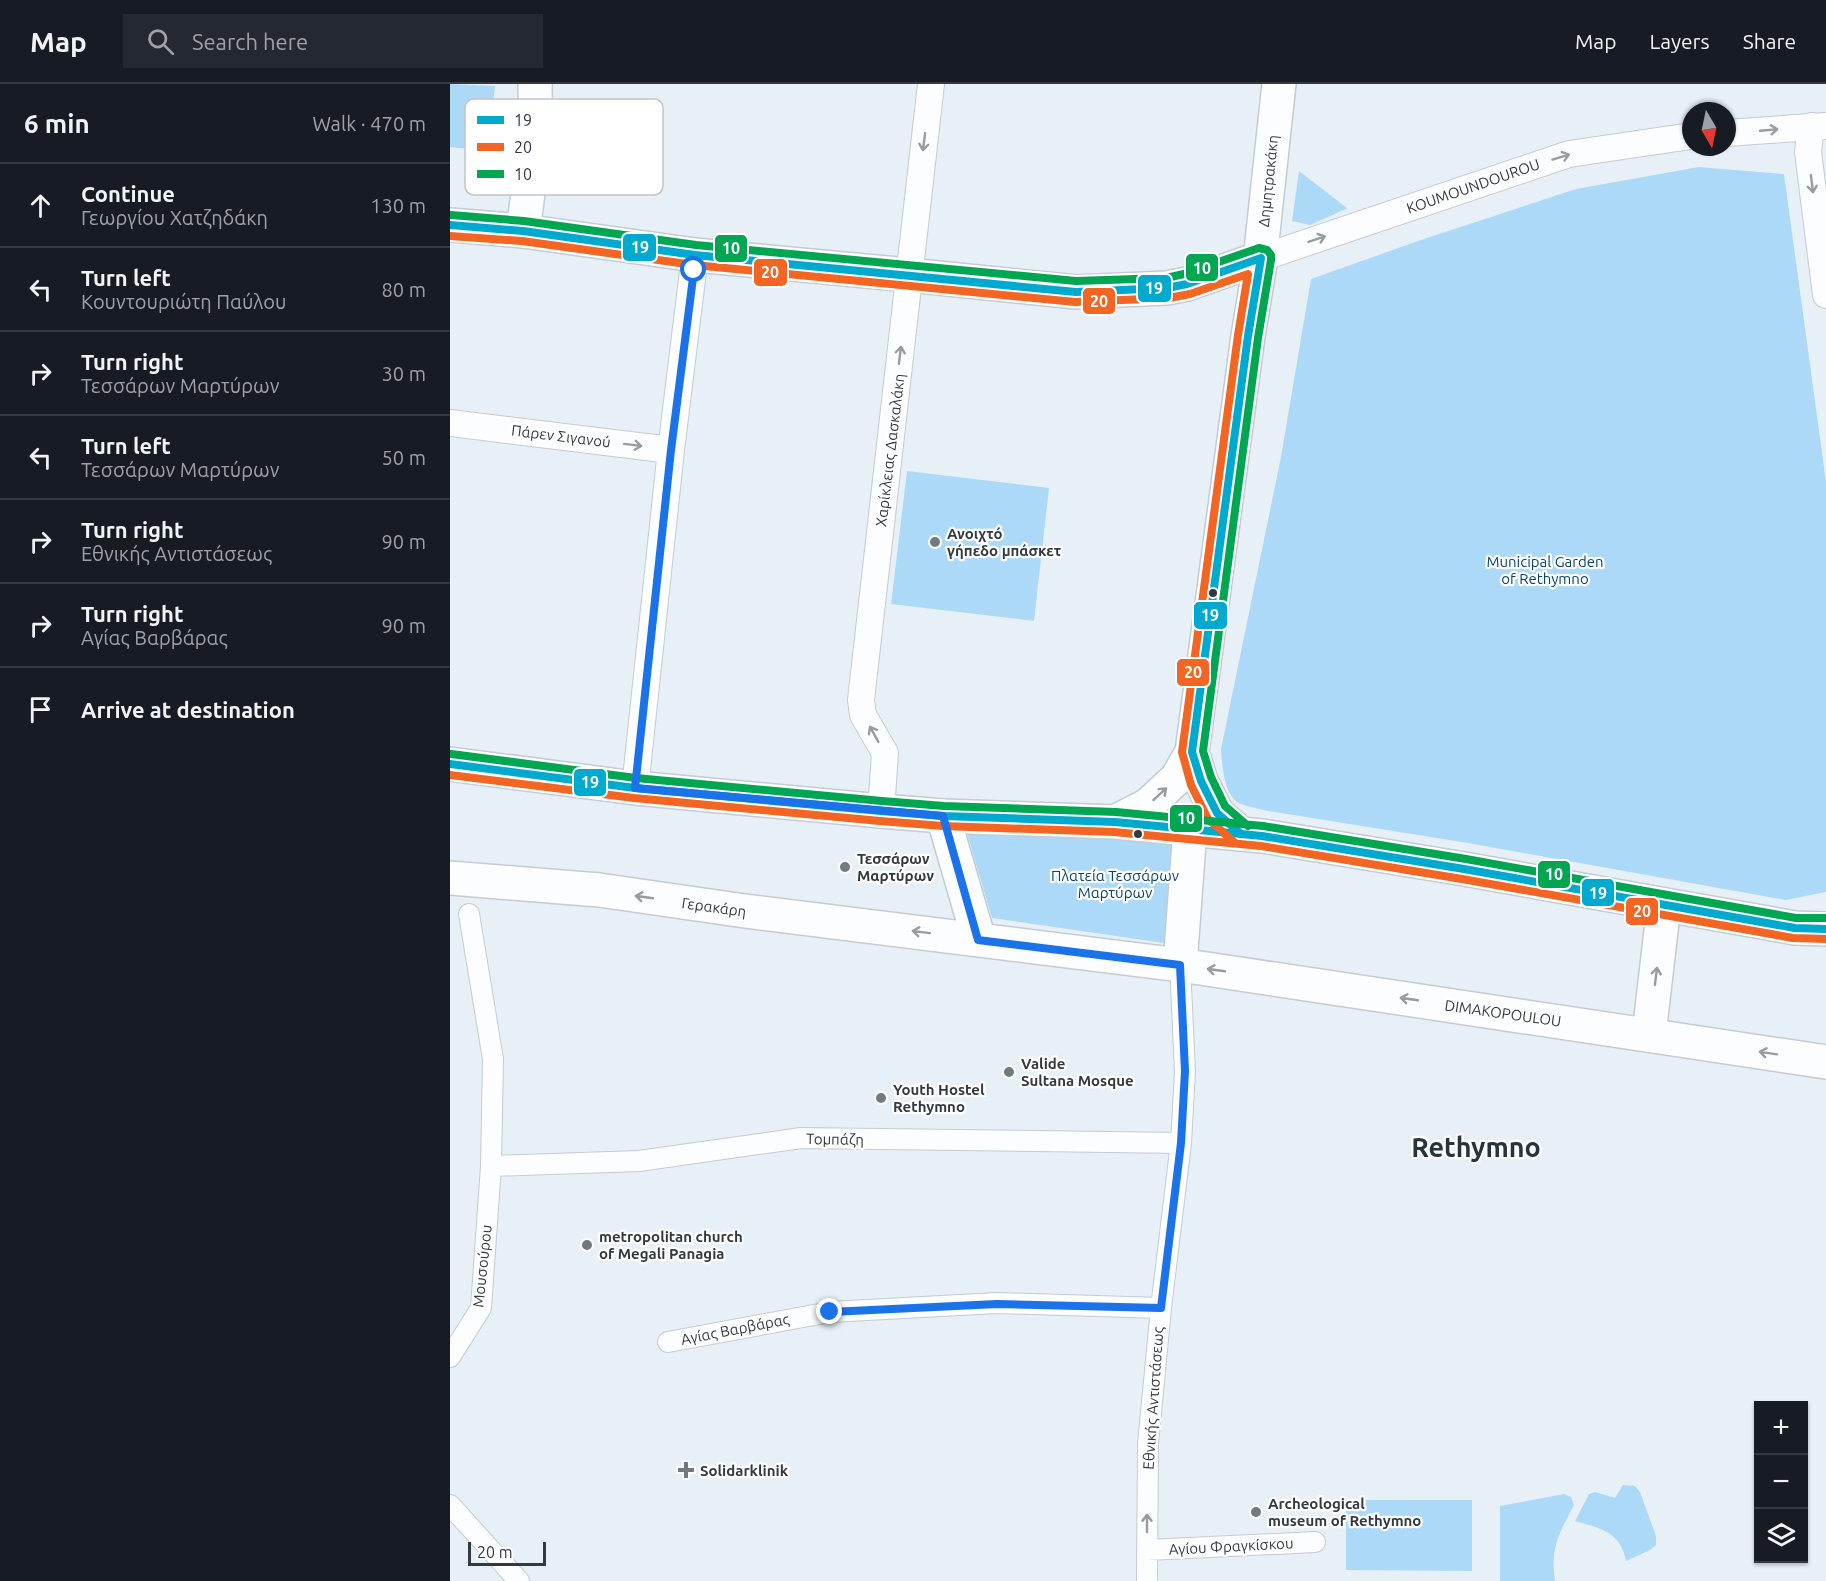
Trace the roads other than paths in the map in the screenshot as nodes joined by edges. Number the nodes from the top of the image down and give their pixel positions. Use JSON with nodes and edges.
{"nodes":[{"id":1,"x":931,"y":84,"type":"edge"},
{"id":2,"x":1279,"y":84,"type":"edge"},
{"id":3,"x":1818,"y":126,"type":"edge"},
{"id":4,"x":1736,"y":132,"type":"edge"},
{"id":5,"x":1682,"y":137,"type":"edge"},
{"id":6,"x":528,"y":195,"type":"edge"},
{"id":7,"x":450,"y":225,"type":"edge"},
{"id":8,"x":524,"y":231,"type":"junction"},
{"id":9,"x":695,"y":255,"type":"junction"},
{"id":10,"x":1261,"y":258,"type":"junction"},
{"id":11,"x":909,"y":275,"type":"junction"},
{"id":12,"x":1826,"y":295,"type":"edge"},
{"id":13,"x":450,"y":423,"type":"edge"},
{"id":14,"x":671,"y":450,"type":"junction"},
{"id":15,"x":1192,"y":752,"type":"junction"},
{"id":16,"x":450,"y":764,"type":"edge"},
{"id":17,"x":635,"y":788,"type":"junction"},
{"id":18,"x":881,"y":811,"type":"junction"},
{"id":19,"x":943,"y":816,"type":"junction"},
{"id":20,"x":1115,"y":822,"type":"junction"},
{"id":21,"x":1190,"y":829,"type":"junction"},
{"id":22,"x":1241,"y":834,"type":"junction"},
{"id":23,"x":450,"y":878,"type":"edge"},
{"id":24,"x":1664,"y":905,"type":"junction"},
{"id":25,"x":469,"y":914,"type":"dead end"},
{"id":26,"x":1826,"y":930,"type":"edge"},
{"id":27,"x":978,"y":940,"type":"junction"},
{"id":28,"x":1180,"y":965,"type":"junction"},
{"id":29,"x":1649,"y":1034,"type":"junction"},
{"id":30,"x":1826,"y":1062,"type":"edge"},
{"id":31,"x":1181,"y":1143,"type":"junction"},
{"id":32,"x":491,"y":1166,"type":"junction"},
{"id":33,"x":1161,"y":1308,"type":"junction"},
{"id":34,"x":668,"y":1341,"type":"dead end"},
{"id":35,"x":450,"y":1357,"type":"edge"},
{"id":36,"x":450,"y":1505,"type":"edge"},
{"id":37,"x":1315,"y":1542,"type":"dead end"},
{"id":38,"x":1147,"y":1550,"type":"junction"},
{"id":39,"x":519,"y":1581,"type":"edge"},
{"id":40,"x":1146,"y":1581,"type":"edge"}],
"edges":[{"from":1,"to":11,"type":"street","name":"Χαρίκλειας Δασκαλάκη","one_way":true},
{"from":2,"to":10,"type":"main road","name":"Δημητρακάκη"},
{"from":4,"to":3,"type":"street","one_way":true},
{"from":3,"to":12,"type":"street","one_way":true},
{"from":10,"to":5,"type":"street","name":"KOUMOUNDOUROU","one_way":true},
{"from":6,"to":8,"type":"main road"},
{"from":7,"to":8,"type":"main road"},
{"from":8,"to":9,"type":"main road"},
{"from":9,"to":11,"type":"main road"},
{"from":9,"to":14,"type":"street"},
{"from":10,"to":11,"type":"main road"},
{"from":10,"to":15,"type":"main road","name":"Δημητρακάκη"},
{"from":18,"to":11,"type":"street","name":"Χαρίκλειας Δασκαλάκη","one_way":true},
{"from":13,"to":14,"type":"street","name":"Πάρεν Σιγανού","one_way":true},
{"from":14,"to":17,"type":"street"},
{"from":20,"to":15,"type":"main road","one_way":true},
{"from":15,"to":22,"type":"main road","name":"Δημητρακάκη"},
{"from":16,"to":17,"type":"main road"},
{"from":17,"to":18,"type":"main road"},
{"from":18,"to":19,"type":"main road"},
{"from":19,"to":20,"type":"main road"},
{"from":19,"to":27,"type":"main road"},
{"from":20,"to":21,"type":"main road"},
{"from":21,"to":22,"type":"main road"},
{"from":21,"to":28,"type":"main road"},
{"from":22,"to":24,"type":"main road"},
{"from":27,"to":23,"type":"main road","name":"Γερακάρη","one_way":true},
{"from":24,"to":26,"type":"main road"},
{"from":29,"to":24,"type":"main road","one_way":true},
{"from":25,"to":32,"type":"street","name":"Μουσούρου"},
{"from":27,"to":28,"type":"main road"},
{"from":29,"to":28,"type":"main road","name":"DIMAKOPOULOU","one_way":true},
{"from":28,"to":31,"type":"street","name":"Εθνικής Αντιστάσεως"},
{"from":30,"to":29,"type":"main road","name":"DIMAKOPOULOU","one_way":true},
{"from":31,"to":32,"type":"street","name":"Τομπάζη"},
{"from":31,"to":33,"type":"street","name":"Εθνικής Αντιστάσεως"},
{"from":32,"to":35,"type":"street","name":"Μουσούρου"},
{"from":33,"to":34,"type":"street","name":"Αγίας Βαρβάρας"},
{"from":38,"to":33,"type":"street","name":"Εθνικής Αντιστάσεως","one_way":true},
{"from":36,"to":39,"type":"street"},
{"from":37,"to":38,"type":"street","name":"Αγίου Φραγκίσκου"},
{"from":38,"to":40,"type":"street","name":"Εθνικής Αντιστάσεως"}]}
